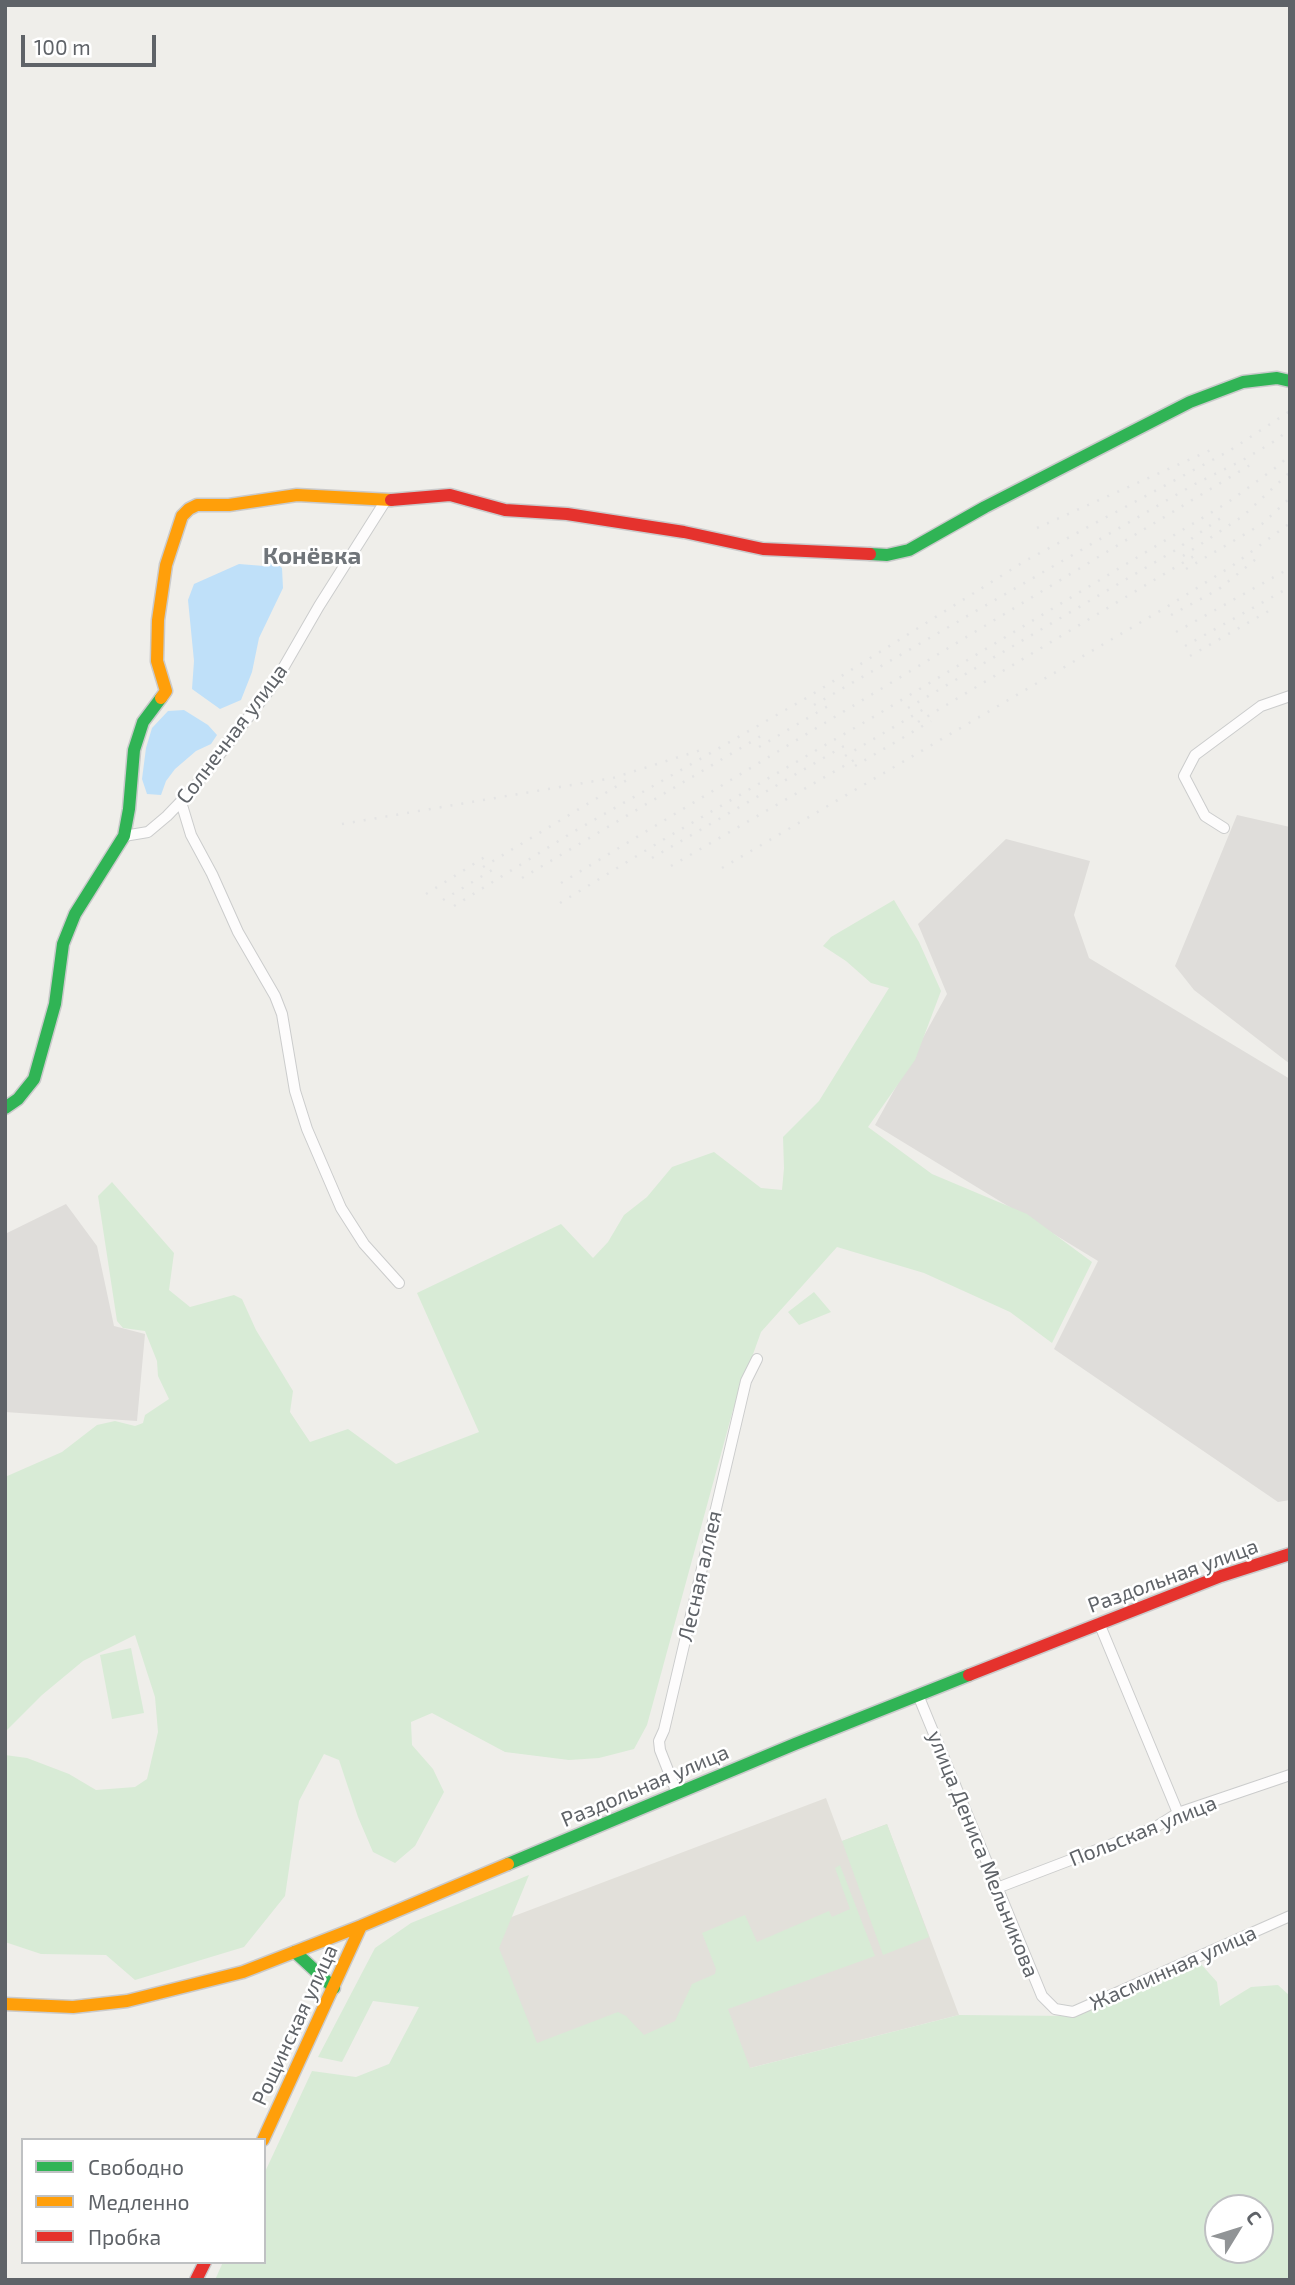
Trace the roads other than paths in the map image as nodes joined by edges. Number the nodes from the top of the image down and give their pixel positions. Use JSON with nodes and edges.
{"nodes":[{"id":1,"x":1290,"y":381,"type":"edge"},
{"id":2,"x":386,"y":500,"type":"junction"},
{"id":3,"x":1290,"y":696,"type":"edge"},
{"id":4,"x":181,"y":802,"type":"junction"},
{"id":5,"x":1224,"y":828,"type":"dead end"},
{"id":6,"x":124,"y":836,"type":"junction"},
{"id":7,"x":5,"y":1108,"type":"edge"},
{"id":8,"x":399,"y":1283,"type":"dead end"},
{"id":9,"x":757,"y":1359,"type":"dead end"},
{"id":10,"x":1290,"y":1554,"type":"edge"},
{"id":11,"x":1099,"y":1623,"type":"junction"},
{"id":12,"x":918,"y":1695,"type":"junction"},
{"id":13,"x":1290,"y":1775,"type":"edge"},
{"id":14,"x":677,"y":1793,"type":"junction"},
{"id":15,"x":1178,"y":1813,"type":"junction"},
{"id":16,"x":997,"y":1888,"type":"junction"},
{"id":17,"x":1290,"y":1916,"type":"edge"},
{"id":18,"x":361,"y":1926,"type":"junction"},
{"id":19,"x":295,"y":1952,"type":"junction"},
{"id":20,"x":334,"y":1988,"type":"junction"},
{"id":21,"x":5,"y":2004,"type":"edge"},
{"id":22,"x":1055,"y":2009,"type":"joint"},
{"id":23,"x":264,"y":2138,"type":"edge"},
{"id":24,"x":204,"y":2264,"type":"edge"},
{"id":25,"x":196,"y":2280,"type":"edge"}],
"edges":[{"from":1,"to":2,"type":"street"},
{"from":2,"to":4,"type":"street","name":"Солнечная улица"},
{"from":2,"to":6,"type":"street"},
{"from":3,"to":5,"type":"street"},
{"from":4,"to":6,"type":"street","name":"Солнечная улица"},
{"from":4,"to":8,"type":"street"},
{"from":6,"to":7,"type":"street"},
{"from":9,"to":14,"type":"street","name":"Лесная аллея"},
{"from":10,"to":11,"type":"street","name":"Раздольная улица"},
{"from":11,"to":12,"type":"street","name":"Раздольная улица"},
{"from":11,"to":15,"type":"street"},
{"from":12,"to":14,"type":"street","name":"Раздольная улица"},
{"from":12,"to":16,"type":"street","name":"улица Дениса Мельникова"},
{"from":13,"to":15,"type":"street","name":"Польская улица"},
{"from":14,"to":18,"type":"street","name":"Раздольная улица"},
{"from":15,"to":16,"type":"street","name":"Польская улица"},
{"from":16,"to":22,"type":"street","name":"улица Дениса Мельникова"},
{"from":17,"to":22,"type":"street","name":"Жасминная улица"},
{"from":18,"to":19,"type":"street","name":"Раздольная улица"},
{"from":18,"to":20,"type":"street","name":"Рощинская улица"},
{"from":19,"to":20,"type":"street"},
{"from":19,"to":21,"type":"street","name":"Раздольная улица"},
{"from":20,"to":23,"type":"street","name":"Рощинская улица"},
{"from":24,"to":25,"type":"street"}]}
